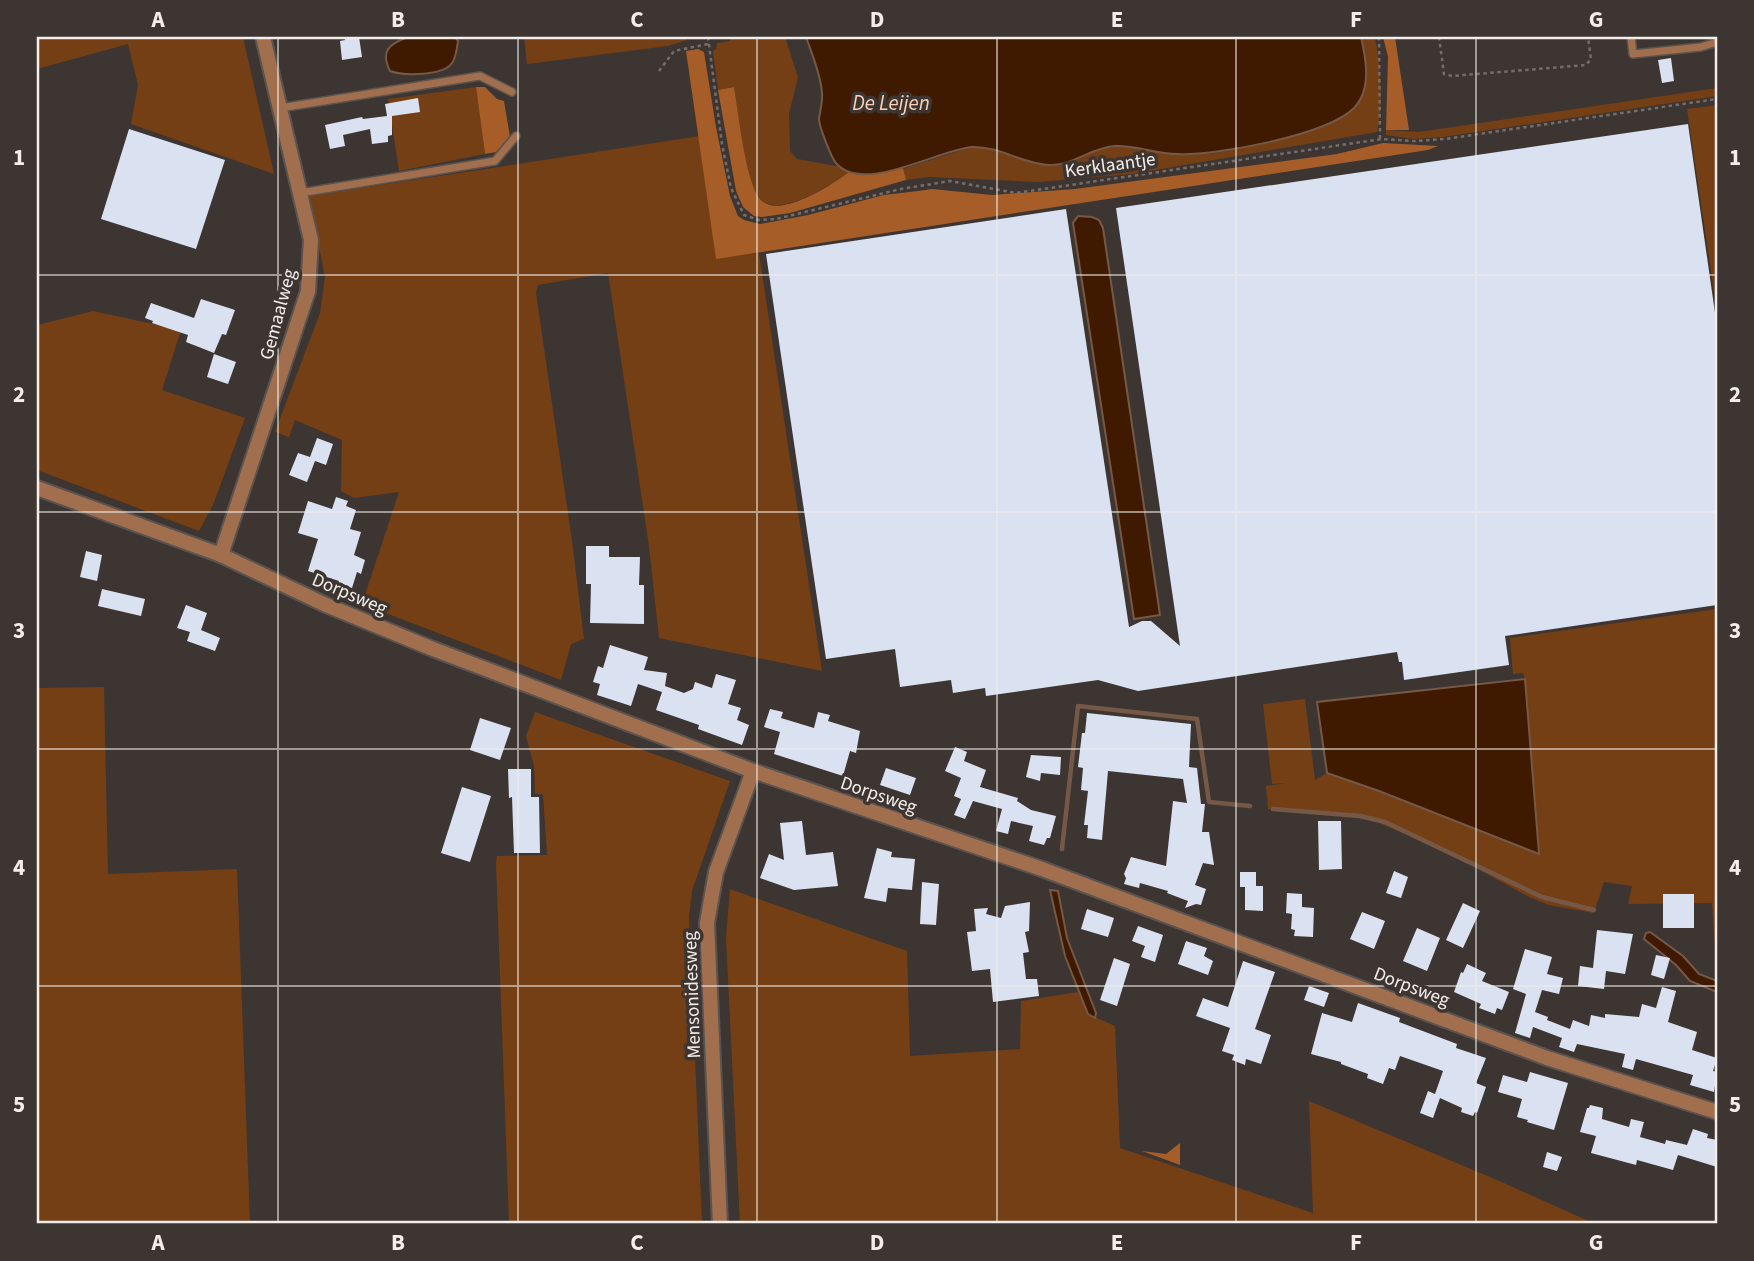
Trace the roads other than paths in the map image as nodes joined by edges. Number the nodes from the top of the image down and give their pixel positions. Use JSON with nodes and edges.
{"nodes":[{"id":1,"x":263,"y":37,"type":"edge"},
{"id":2,"x":1632,"y":37,"type":"edge"},
{"id":3,"x":1717,"y":42,"type":"edge"},
{"id":4,"x":512,"y":92,"type":"dead end"},
{"id":5,"x":280,"y":108,"type":"junction"},
{"id":6,"x":516,"y":136,"type":"dead end"},
{"id":7,"x":300,"y":193,"type":"junction"},
{"id":8,"x":37,"y":488,"type":"edge"},
{"id":9,"x":221,"y":555,"type":"junction"},
{"id":10,"x":753,"y":771,"type":"junction"},
{"id":11,"x":1717,"y":1112,"type":"edge"},
{"id":12,"x":720,"y":1224,"type":"edge"}],
"edges":[{"from":1,"to":5,"type":"street","name":"Gemaalweg"},
{"from":2,"to":3,"type":"lane"},
{"from":4,"to":5,"type":"lane"},
{"from":5,"to":7,"type":"street","name":"Gemaalweg"},
{"from":6,"to":7,"type":"lane"},
{"from":7,"to":9,"type":"street","name":"Gemaalweg"},
{"from":8,"to":9,"type":"street","name":"Dorpsweg"},
{"from":9,"to":10,"type":"street","name":"Dorpsweg"},
{"from":10,"to":11,"type":"street","name":"Dorpsweg"},
{"from":10,"to":12,"type":"street","name":"Mensonidesweg"}]}
